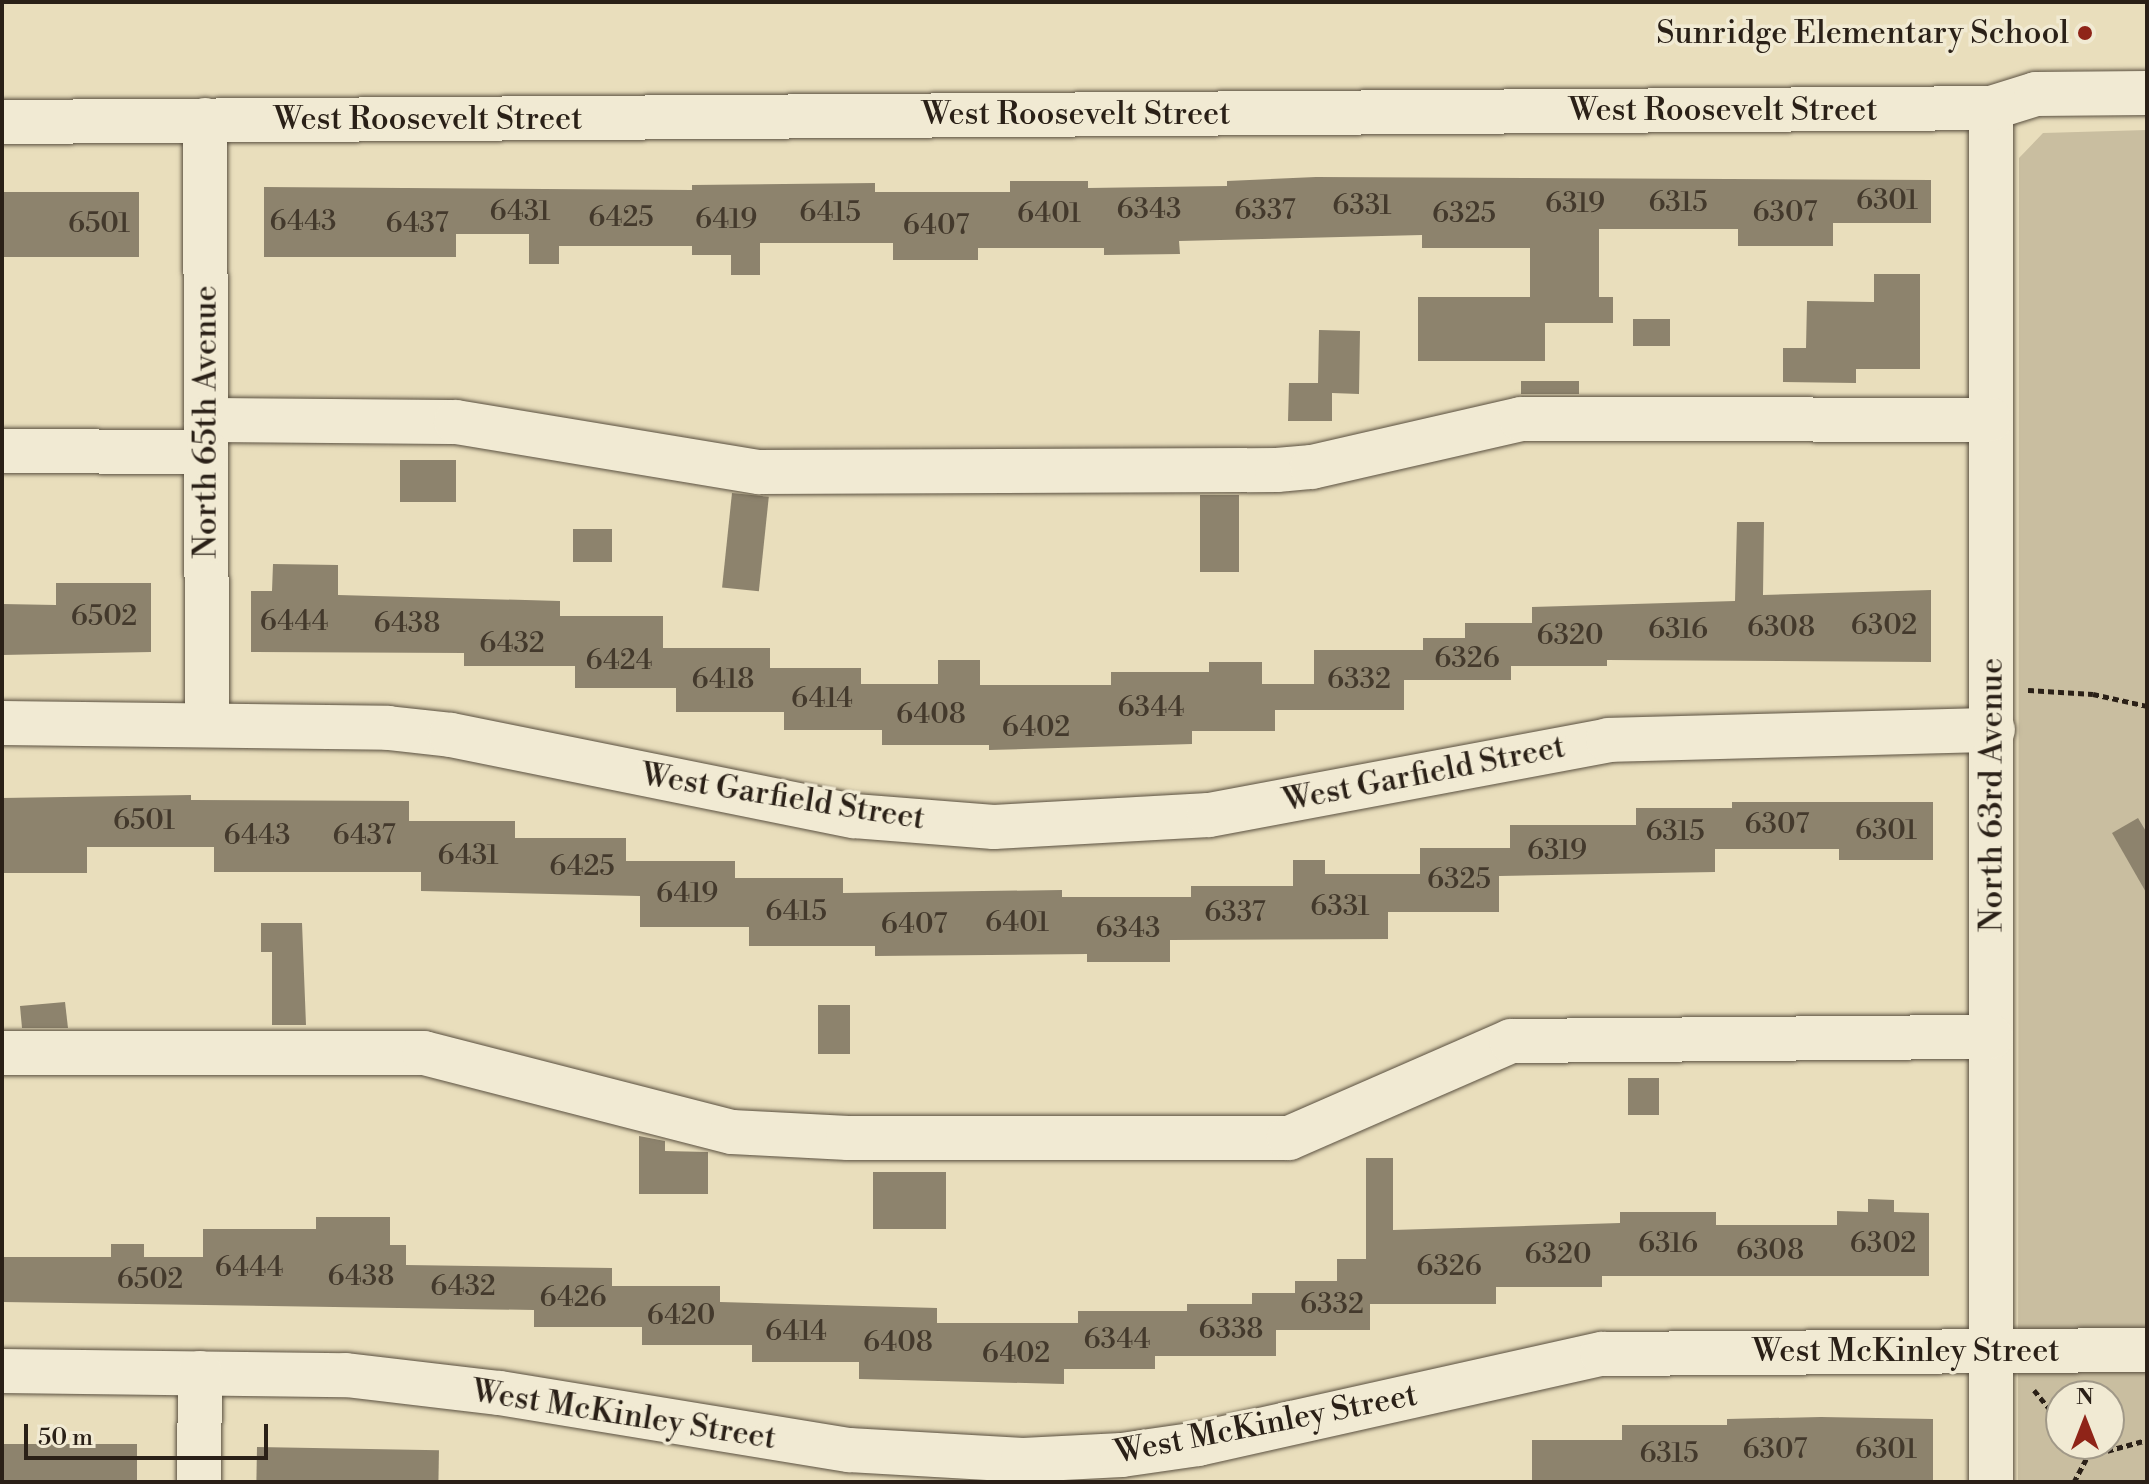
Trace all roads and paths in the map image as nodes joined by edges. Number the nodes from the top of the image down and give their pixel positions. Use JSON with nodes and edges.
{"nodes":[{"id":1,"x":2147,"y":93,"type":"edge"},
{"id":2,"x":1991,"y":108,"type":"junction"},
{"id":3,"x":205,"y":120,"type":"junction"},
{"id":4,"x":2,"y":122,"type":"edge"},
{"id":5,"x":1990,"y":420,"type":"junction"},
{"id":6,"x":206,"y":436,"type":"junction"},
{"id":7,"x":2,"y":451,"type":"edge"},
{"id":8,"x":2023,"y":690,"type":"dead end"},
{"id":9,"x":2147,"y":706,"type":"edge"},
{"id":10,"x":2,"y":723,"type":"edge"},
{"id":11,"x":207,"y":724,"type":"junction"},
{"id":12,"x":1993,"y":730,"type":"junction"},
{"id":13,"x":1991,"y":1037,"type":"junction"},
{"id":14,"x":2,"y":1053,"type":"edge"},
{"id":15,"x":2147,"y":1350,"type":"edge"},
{"id":16,"x":1991,"y":1351,"type":"junction"},
{"id":17,"x":2,"y":1371,"type":"edge"},
{"id":18,"x":200,"y":1373,"type":"junction"},
{"id":19,"x":2031,"y":1386,"type":"dead end"},
{"id":20,"x":2045,"y":1403,"type":"edge"},
{"id":21,"x":2147,"y":1440,"type":"edge"},
{"id":22,"x":2125,"y":1446,"type":"edge"},
{"id":23,"x":2086,"y":1460,"type":"edge"},
{"id":24,"x":199,"y":1482,"type":"edge"},
{"id":25,"x":1991,"y":1482,"type":"edge"},
{"id":26,"x":2074,"y":1482,"type":"edge"}],
"edges":[{"from":1,"to":2,"type":"street","name":"West Roosevelt Street"},
{"from":2,"to":3,"type":"street","name":"West Roosevelt Street"},
{"from":2,"to":5,"type":"street","name":"North 63rd Avenue"},
{"from":3,"to":4,"type":"street","name":"West Roosevelt Street"},
{"from":3,"to":6,"type":"street","name":"North 65th Avenue"},
{"from":5,"to":6,"type":"street"},
{"from":5,"to":12,"type":"street","name":"North 63rd Avenue"},
{"from":6,"to":7,"type":"street"},
{"from":6,"to":11,"type":"street","name":"North 65th Avenue"},
{"from":8,"to":9,"type":"path"},
{"from":10,"to":11,"type":"street","name":"West Garfield Street"},
{"from":11,"to":12,"type":"street","name":"West Garfield Street"},
{"from":12,"to":13,"type":"street","name":"North 63rd Avenue"},
{"from":13,"to":14,"type":"street"},
{"from":13,"to":16,"type":"street","name":"North 63rd Avenue"},
{"from":15,"to":16,"type":"street","name":"West McKinley Street"},
{"from":16,"to":18,"type":"street","name":"West McKinley Street"},
{"from":16,"to":25,"type":"street","name":"North 63rd Avenue"},
{"from":17,"to":18,"type":"street","name":"West McKinley Street"},
{"from":18,"to":24,"type":"street"},
{"from":19,"to":20,"type":"path"},
{"from":21,"to":22,"type":"path"},
{"from":23,"to":26,"type":"path"}]}
